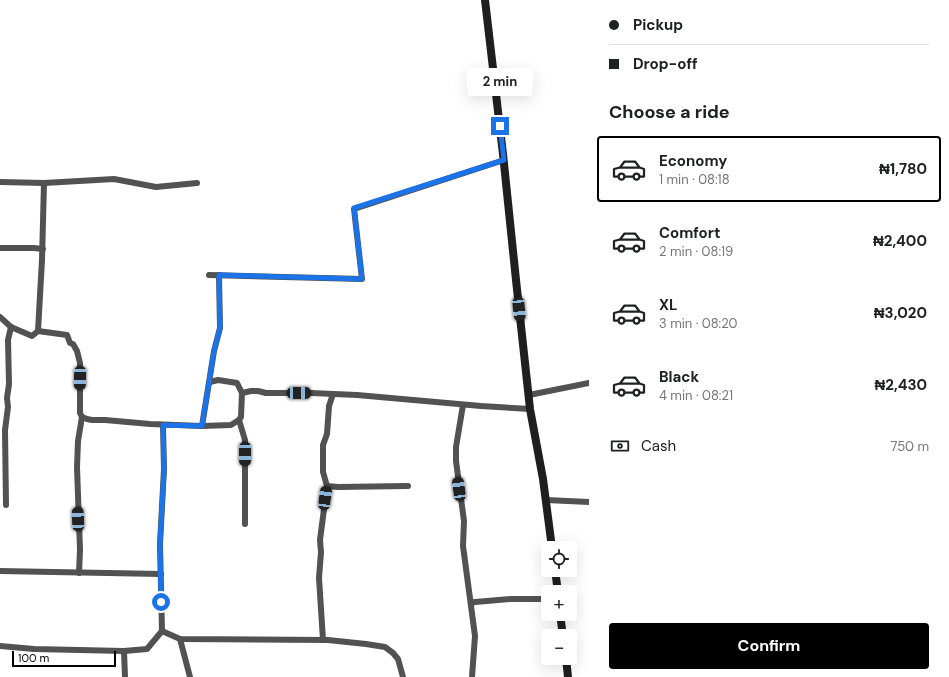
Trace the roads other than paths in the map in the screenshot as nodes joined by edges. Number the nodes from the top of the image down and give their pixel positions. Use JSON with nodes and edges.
{"nodes":[{"id":1,"x":485,"y":0,"type":"edge"},
{"id":2,"x":504,"y":160,"type":"junction"},
{"id":3,"x":0,"y":182,"type":"edge"},
{"id":4,"x":44,"y":183,"type":"junction"},
{"id":5,"x":197,"y":183,"type":"dead end"},
{"id":6,"x":0,"y":248,"type":"edge"},
{"id":7,"x":43,"y":249,"type":"junction"},
{"id":8,"x":209,"y":275,"type":"dead end"},
{"id":9,"x":219,"y":275,"type":"junction"},
{"id":10,"x":0,"y":317,"type":"edge"},
{"id":11,"x":11,"y":327,"type":"junction"},
{"id":12,"x":38,"y":331,"type":"junction"},
{"id":13,"x":210,"y":382,"type":"junction"},
{"id":14,"x":589,"y":383,"type":"edge"},
{"id":15,"x":242,"y":393,"type":"junction"},
{"id":16,"x":333,"y":394,"type":"junction"},
{"id":17,"x":529,"y":395,"type":"junction"},
{"id":18,"x":463,"y":405,"type":"junction"},
{"id":19,"x":530,"y":409,"type":"junction"},
{"id":20,"x":82,"y":417,"type":"junction"},
{"id":21,"x":239,"y":420,"type":"junction"},
{"id":22,"x":163,"y":425,"type":"junction"},
{"id":23,"x":202,"y":426,"type":"junction"},
{"id":24,"x":327,"y":486,"type":"junction"},
{"id":25,"x":408,"y":486,"type":"dead end"},
{"id":26,"x":546,"y":500,"type":"junction"},
{"id":27,"x":589,"y":502,"type":"edge"},
{"id":28,"x":6,"y":505,"type":"dead end"},
{"id":29,"x":245,"y":524,"type":"dead end"},
{"id":30,"x":551,"y":541,"type":"edge"},
{"id":31,"x":0,"y":571,"type":"edge"},
{"id":32,"x":79,"y":573,"type":"junction"},
{"id":33,"x":161,"y":574,"type":"junction"},
{"id":34,"x":541,"y":598,"type":"edge"},
{"id":35,"x":471,"y":603,"type":"junction"},
{"id":36,"x":162,"y":631,"type":"junction"},
{"id":37,"x":180,"y":639,"type":"junction"},
{"id":38,"x":323,"y":640,"type":"junction"},
{"id":39,"x":0,"y":646,"type":"edge"},
{"id":40,"x":124,"y":651,"type":"junction"},
{"id":41,"x":567,"y":665,"type":"edge"},
{"id":42,"x":125,"y":677,"type":"edge"},
{"id":43,"x":190,"y":677,"type":"edge"},
{"id":44,"x":403,"y":677,"type":"edge"},
{"id":45,"x":472,"y":677,"type":"edge"},
{"id":46,"x":568,"y":677,"type":"edge"}],
"edges":[{"from":1,"to":2,"type":"street"},
{"from":2,"to":9,"type":"street"},
{"from":2,"to":17,"type":"street"},
{"from":3,"to":4,"type":"street"},
{"from":4,"to":5,"type":"street"},
{"from":4,"to":7,"type":"street"},
{"from":6,"to":7,"type":"street"},
{"from":7,"to":12,"type":"street"},
{"from":8,"to":9,"type":"street"},
{"from":9,"to":13,"type":"street"},
{"from":10,"to":11,"type":"street"},
{"from":11,"to":12,"type":"street"},
{"from":11,"to":28,"type":"street"},
{"from":12,"to":20,"type":"street"},
{"from":13,"to":15,"type":"street"},
{"from":13,"to":23,"type":"street"},
{"from":14,"to":17,"type":"street"},
{"from":15,"to":16,"type":"street"},
{"from":15,"to":21,"type":"street"},
{"from":16,"to":18,"type":"street"},
{"from":16,"to":24,"type":"street"},
{"from":17,"to":19,"type":"street"},
{"from":18,"to":19,"type":"street"},
{"from":18,"to":35,"type":"street"},
{"from":19,"to":26,"type":"street"},
{"from":20,"to":22,"type":"street"},
{"from":20,"to":32,"type":"street"},
{"from":21,"to":23,"type":"street"},
{"from":21,"to":29,"type":"street"},
{"from":22,"to":23,"type":"street"},
{"from":22,"to":33,"type":"street"},
{"from":24,"to":25,"type":"street"},
{"from":24,"to":38,"type":"street"},
{"from":26,"to":27,"type":"street"},
{"from":26,"to":30,"type":"street"},
{"from":31,"to":32,"type":"street"},
{"from":32,"to":33,"type":"street"},
{"from":33,"to":36,"type":"street"},
{"from":34,"to":35,"type":"street"},
{"from":35,"to":45,"type":"street"},
{"from":36,"to":37,"type":"street"},
{"from":36,"to":40,"type":"street"},
{"from":37,"to":38,"type":"street"},
{"from":37,"to":43,"type":"street"},
{"from":38,"to":44,"type":"street"},
{"from":39,"to":40,"type":"street"},
{"from":40,"to":42,"type":"street"},
{"from":41,"to":46,"type":"street"}]}
